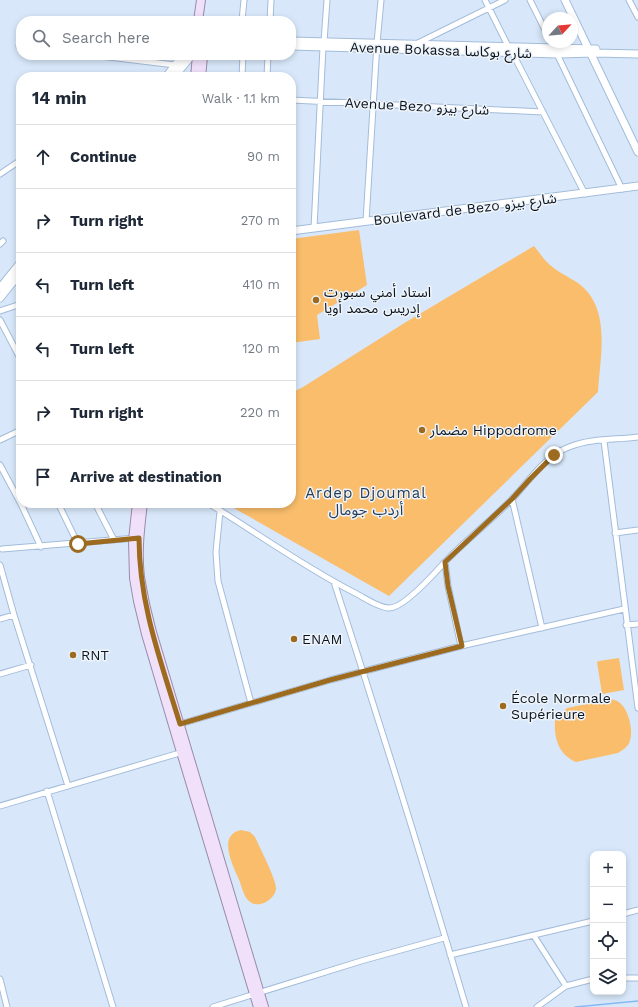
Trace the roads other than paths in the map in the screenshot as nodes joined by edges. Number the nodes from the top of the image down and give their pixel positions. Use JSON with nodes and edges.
{"nodes":[{"id":1,"x":244,"y":0,"type":"edge"},
{"id":2,"x":271,"y":0,"type":"edge"},
{"id":3,"x":327,"y":0,"type":"edge"},
{"id":4,"x":381,"y":0,"type":"edge"},
{"id":5,"x":485,"y":0,"type":"edge"},
{"id":6,"x":505,"y":0,"type":"edge"},
{"id":7,"x":530,"y":0,"type":"edge"},
{"id":8,"x":565,"y":0,"type":"edge"},
{"id":9,"x":569,"y":0,"type":"edge"},
{"id":10,"x":629,"y":0,"type":"edge"},
{"id":11,"x":202,"y":1,"type":"edge"},
{"id":12,"x":489,"y":8,"type":"junction"},
{"id":13,"x":199,"y":16,"type":"edge"},
{"id":14,"x":204,"y":16,"type":"edge"},
{"id":15,"x":242,"y":16,"type":"edge"},
{"id":16,"x":270,"y":16,"type":"edge"},
{"id":17,"x":638,"y":17,"type":"edge"},
{"id":18,"x":542,"y":24,"type":"edge"},
{"id":19,"x":296,"y":41,"type":"edge"},
{"id":20,"x":324,"y":44,"type":"junction"},
{"id":21,"x":415,"y":44,"type":"junction"},
{"id":22,"x":296,"y":46,"type":"edge"},
{"id":23,"x":377,"y":46,"type":"junction"},
{"id":24,"x":554,"y":48,"type":"edge"},
{"id":25,"x":510,"y":49,"type":"junction"},
{"id":26,"x":638,"y":50,"type":"edge"},
{"id":27,"x":593,"y":51,"type":"junction"},
{"id":28,"x":638,"y":54,"type":"edge"},
{"id":29,"x":134,"y":60,"type":"edge"},
{"id":30,"x":180,"y":60,"type":"edge"},
{"id":31,"x":188,"y":60,"type":"edge"},
{"id":32,"x":197,"y":60,"type":"edge"},
{"id":33,"x":202,"y":60,"type":"edge"},
{"id":34,"x":243,"y":60,"type":"edge"},
{"id":35,"x":268,"y":60,"type":"edge"},
{"id":36,"x":176,"y":65,"type":"junction"},
{"id":37,"x":170,"y":72,"type":"edge"},
{"id":38,"x":178,"y":72,"type":"edge"},
{"id":39,"x":195,"y":72,"type":"edge"},
{"id":40,"x":201,"y":72,"type":"edge"},
{"id":41,"x":242,"y":72,"type":"edge"},
{"id":42,"x":268,"y":72,"type":"edge"},
{"id":43,"x":296,"y":100,"type":"edge"},
{"id":44,"x":321,"y":102,"type":"junction"},
{"id":45,"x":373,"y":104,"type":"junction"},
{"id":46,"x":543,"y":112,"type":"junction"},
{"id":47,"x":638,"y":141,"type":"edge"},
{"id":48,"x":638,"y":152,"type":"edge"},
{"id":49,"x":16,"y":163,"type":"edge"},
{"id":50,"x":0,"y":174,"type":"edge"},
{"id":51,"x":638,"y":186,"type":"edge"},
{"id":52,"x":625,"y":188,"type":"junction"},
{"id":53,"x":638,"y":191,"type":"edge"},
{"id":54,"x":585,"y":194,"type":"junction"},
{"id":55,"x":366,"y":221,"type":"junction"},
{"id":56,"x":314,"y":228,"type":"junction"},
{"id":57,"x":296,"y":230,"type":"edge"},
{"id":58,"x":16,"y":268,"type":"edge"},
{"id":59,"x":16,"y":278,"type":"edge"},
{"id":60,"x":0,"y":288,"type":"edge"},
{"id":61,"x":0,"y":298,"type":"edge"},
{"id":62,"x":16,"y":306,"type":"edge"},
{"id":63,"x":0,"y":311,"type":"edge"},
{"id":64,"x":0,"y":320,"type":"edge"},
{"id":65,"x":16,"y":350,"type":"edge"},
{"id":66,"x":16,"y":432,"type":"edge"},
{"id":67,"x":638,"y":437,"type":"edge"},
{"id":68,"x":0,"y":440,"type":"edge"},
{"id":69,"x":604,"y":441,"type":"junction"},
{"id":70,"x":0,"y":465,"type":"edge"},
{"id":71,"x":2,"y":475,"type":"edge"},
{"id":72,"x":16,"y":496,"type":"edge"},
{"id":73,"x":512,"y":499,"type":"junction"},
{"id":74,"x":23,"y":508,"type":"edge"},
{"id":75,"x":60,"y":508,"type":"edge"},
{"id":76,"x":98,"y":508,"type":"edge"},
{"id":77,"x":137,"y":508,"type":"edge"},
{"id":78,"x":142,"y":508,"type":"edge"},
{"id":79,"x":217,"y":508,"type":"edge"},
{"id":80,"x":220,"y":510,"type":"junction"},
{"id":81,"x":638,"y":530,"type":"edge"},
{"id":82,"x":615,"y":533,"type":"junction"},
{"id":83,"x":136,"y":538,"type":"junction"},
{"id":84,"x":114,"y":540,"type":"junction"},
{"id":85,"x":78,"y":544,"type":"junction"},
{"id":86,"x":41,"y":547,"type":"junction"},
{"id":87,"x":1,"y":550,"type":"edge"},
{"id":88,"x":445,"y":562,"type":"junction"},
{"id":89,"x":0,"y":565,"type":"edge"},
{"id":90,"x":334,"y":582,"type":"junction"},
{"id":91,"x":141,"y":600,"type":"junction"},
{"id":92,"x":624,"y":609,"type":"junction"},
{"id":93,"x":14,"y":616,"type":"junction"},
{"id":94,"x":0,"y":619,"type":"edge"},
{"id":95,"x":638,"y":624,"type":"edge"},
{"id":96,"x":626,"y":625,"type":"junction"},
{"id":97,"x":542,"y":628,"type":"junction"},
{"id":98,"x":462,"y":646,"type":"junction"},
{"id":99,"x":31,"y":665,"type":"junction"},
{"id":100,"x":364,"y":671,"type":"junction"},
{"id":101,"x":0,"y":674,"type":"edge"},
{"id":102,"x":251,"y":702,"type":"junction"},
{"id":103,"x":638,"y":708,"type":"edge"},
{"id":104,"x":180,"y":724,"type":"junction"},
{"id":105,"x":184,"y":752,"type":"junction"},
{"id":106,"x":68,"y":786,"type":"junction"},
{"id":107,"x":47,"y":792,"type":"junction"},
{"id":108,"x":0,"y":806,"type":"edge"},
{"id":109,"x":638,"y":910,"type":"edge"},
{"id":110,"x":626,"y":913,"type":"edge"},
{"id":111,"x":590,"y":922,"type":"edge"},
{"id":112,"x":534,"y":936,"type":"junction"},
{"id":113,"x":444,"y":938,"type":"junction"},
{"id":114,"x":450,"y":955,"type":"junction"},
{"id":115,"x":626,"y":978,"type":"edge"},
{"id":116,"x":638,"y":978,"type":"edge"},
{"id":117,"x":0,"y":979,"type":"edge"},
{"id":118,"x":590,"y":980,"type":"edge"},
{"id":119,"x":566,"y":986,"type":"junction"},
{"id":120,"x":257,"y":993,"type":"junction"},
{"id":121,"x":0,"y":1005,"type":"edge"},
{"id":122,"x":7,"y":1005,"type":"edge"},
{"id":123,"x":113,"y":1007,"type":"edge"},
{"id":124,"x":213,"y":1007,"type":"edge"},
{"id":125,"x":258,"y":1007,"type":"edge"},
{"id":126,"x":264,"y":1007,"type":"edge"},
{"id":127,"x":466,"y":1007,"type":"edge"},
{"id":128,"x":537,"y":1007,"type":"edge"}],
"edges":[{"from":1,"to":15,"type":"street"},
{"from":2,"to":16,"type":"street"},
{"from":3,"to":20,"type":"street"},
{"from":4,"to":23,"type":"street"},
{"from":5,"to":12,"type":"street"},
{"from":6,"to":12,"type":"street"},
{"from":7,"to":18,"type":"street"},
{"from":8,"to":27,"type":"street"},
{"from":9,"to":27,"type":"street"},
{"from":10,"to":17,"type":"street"},
{"from":11,"to":13,"type":"main road"},
{"from":11,"to":14,"type":"main road"},
{"from":12,"to":21,"type":"street"},
{"from":12,"to":25,"type":"street"},
{"from":19,"to":20,"type":"street","name":"Avenue Bokassa شارع بوكاسا"},
{"from":20,"to":22,"type":"street","name":"Avenue Bokassa شارع بوكاسا"},
{"from":20,"to":23,"type":"street","name":"Avenue Bokassa شارع بوكاسا"},
{"from":20,"to":44,"type":"street"},
{"from":21,"to":23,"type":"street","name":"Avenue Bokassa شارع بوكاسا"},
{"from":21,"to":25,"type":"street","name":"Avenue Bokassa شارع بوكاسا"},
{"from":23,"to":25,"type":"street","name":"Avenue Bokassa شارع بوكاسا"},
{"from":23,"to":45,"type":"street"},
{"from":24,"to":25,"type":"street","name":"Avenue Bokassa شارع بوكاسا"},
{"from":24,"to":27,"type":"street","name":"Avenue Bokassa شارع بوكاسا"},
{"from":24,"to":52,"type":"street"},
{"from":25,"to":46,"type":"street"},
{"from":26,"to":27,"type":"street","name":"Avenue Bokassa شارع بوكاسا"},
{"from":27,"to":28,"type":"street","name":"Avenue Bokassa شارع بوكاسا"},
{"from":27,"to":47,"type":"street"},
{"from":27,"to":48,"type":"street"},
{"from":29,"to":36,"type":"street"},
{"from":30,"to":36,"type":"street"},
{"from":31,"to":38,"type":"street"},
{"from":32,"to":39,"type":"main road"},
{"from":33,"to":40,"type":"main road"},
{"from":34,"to":41,"type":"street"},
{"from":35,"to":42,"type":"street"},
{"from":36,"to":37,"type":"street"},
{"from":43,"to":44,"type":"street","name":"Avenue Bezo شارع بيزو"},
{"from":44,"to":45,"type":"street","name":"Avenue Bezo شارع بيزو"},
{"from":44,"to":56,"type":"street"},
{"from":45,"to":46,"type":"street","name":"Avenue Bezo شارع بيزو"},
{"from":45,"to":55,"type":"street"},
{"from":46,"to":54,"type":"street"},
{"from":49,"to":50,"type":"street"},
{"from":51,"to":52,"type":"street","name":"Boulevard de Bezo شارع بيزو"},
{"from":52,"to":53,"type":"street"},
{"from":52,"to":54,"type":"street","name":"Boulevard de Bezo شارع بيزو"},
{"from":54,"to":55,"type":"street","name":"Boulevard de Bezo شارع بيزو"},
{"from":55,"to":56,"type":"street","name":"Boulevard de Bezo شارع بيزو"},
{"from":56,"to":57,"type":"street","name":"Boulevard de Bezo شارع بيزو"},
{"from":58,"to":60,"type":"street"},
{"from":59,"to":61,"type":"street"},
{"from":62,"to":63,"type":"street"},
{"from":64,"to":65,"type":"street"},
{"from":66,"to":68,"type":"street"},
{"from":67,"to":69,"type":"street"},
{"from":69,"to":73,"type":"street"},
{"from":69,"to":82,"type":"street"},
{"from":70,"to":71,"type":"street"},
{"from":71,"to":72,"type":"street"},
{"from":73,"to":88,"type":"street"},
{"from":73,"to":97,"type":"street"},
{"from":74,"to":86,"type":"street"},
{"from":75,"to":85,"type":"street"},
{"from":76,"to":84,"type":"street"},
{"from":77,"to":83,"type":"main road"},
{"from":78,"to":83,"type":"main road"},
{"from":79,"to":80,"type":"street"},
{"from":80,"to":90,"type":"street"},
{"from":80,"to":102,"type":"street"},
{"from":81,"to":82,"type":"street"},
{"from":82,"to":92,"type":"street"},
{"from":83,"to":84,"type":"street"},
{"from":83,"to":91,"type":"main road"},
{"from":84,"to":85,"type":"street"},
{"from":85,"to":86,"type":"street"},
{"from":86,"to":87,"type":"street"},
{"from":88,"to":90,"type":"street"},
{"from":88,"to":98,"type":"street"},
{"from":89,"to":93,"type":"street"},
{"from":90,"to":100,"type":"street"},
{"from":91,"to":104,"type":"main road"},
{"from":91,"to":105,"type":"main road"},
{"from":92,"to":96,"type":"street"},
{"from":92,"to":97,"type":"street"},
{"from":93,"to":94,"type":"street"},
{"from":93,"to":99,"type":"street"},
{"from":95,"to":96,"type":"street"},
{"from":96,"to":103,"type":"street"},
{"from":97,"to":98,"type":"street"},
{"from":98,"to":100,"type":"street"},
{"from":99,"to":101,"type":"street"},
{"from":99,"to":106,"type":"street"},
{"from":100,"to":102,"type":"street"},
{"from":100,"to":113,"type":"street"},
{"from":102,"to":104,"type":"street"},
{"from":104,"to":105,"type":"main road"},
{"from":105,"to":106,"type":"street"},
{"from":105,"to":120,"type":"main road"},
{"from":106,"to":107,"type":"street"},
{"from":107,"to":108,"type":"street"},
{"from":107,"to":123,"type":"street"},
{"from":109,"to":110,"type":"street"},
{"from":111,"to":112,"type":"street"},
{"from":112,"to":114,"type":"street"},
{"from":112,"to":119,"type":"street"},
{"from":113,"to":114,"type":"street"},
{"from":113,"to":120,"type":"street"},
{"from":114,"to":127,"type":"street"},
{"from":115,"to":116,"type":"street"},
{"from":117,"to":122,"type":"street"},
{"from":118,"to":119,"type":"street"},
{"from":119,"to":128,"type":"street"},
{"from":120,"to":124,"type":"street"},
{"from":120,"to":125,"type":"main road"},
{"from":120,"to":126,"type":"main road"},
{"from":121,"to":122,"type":"street"}]}
